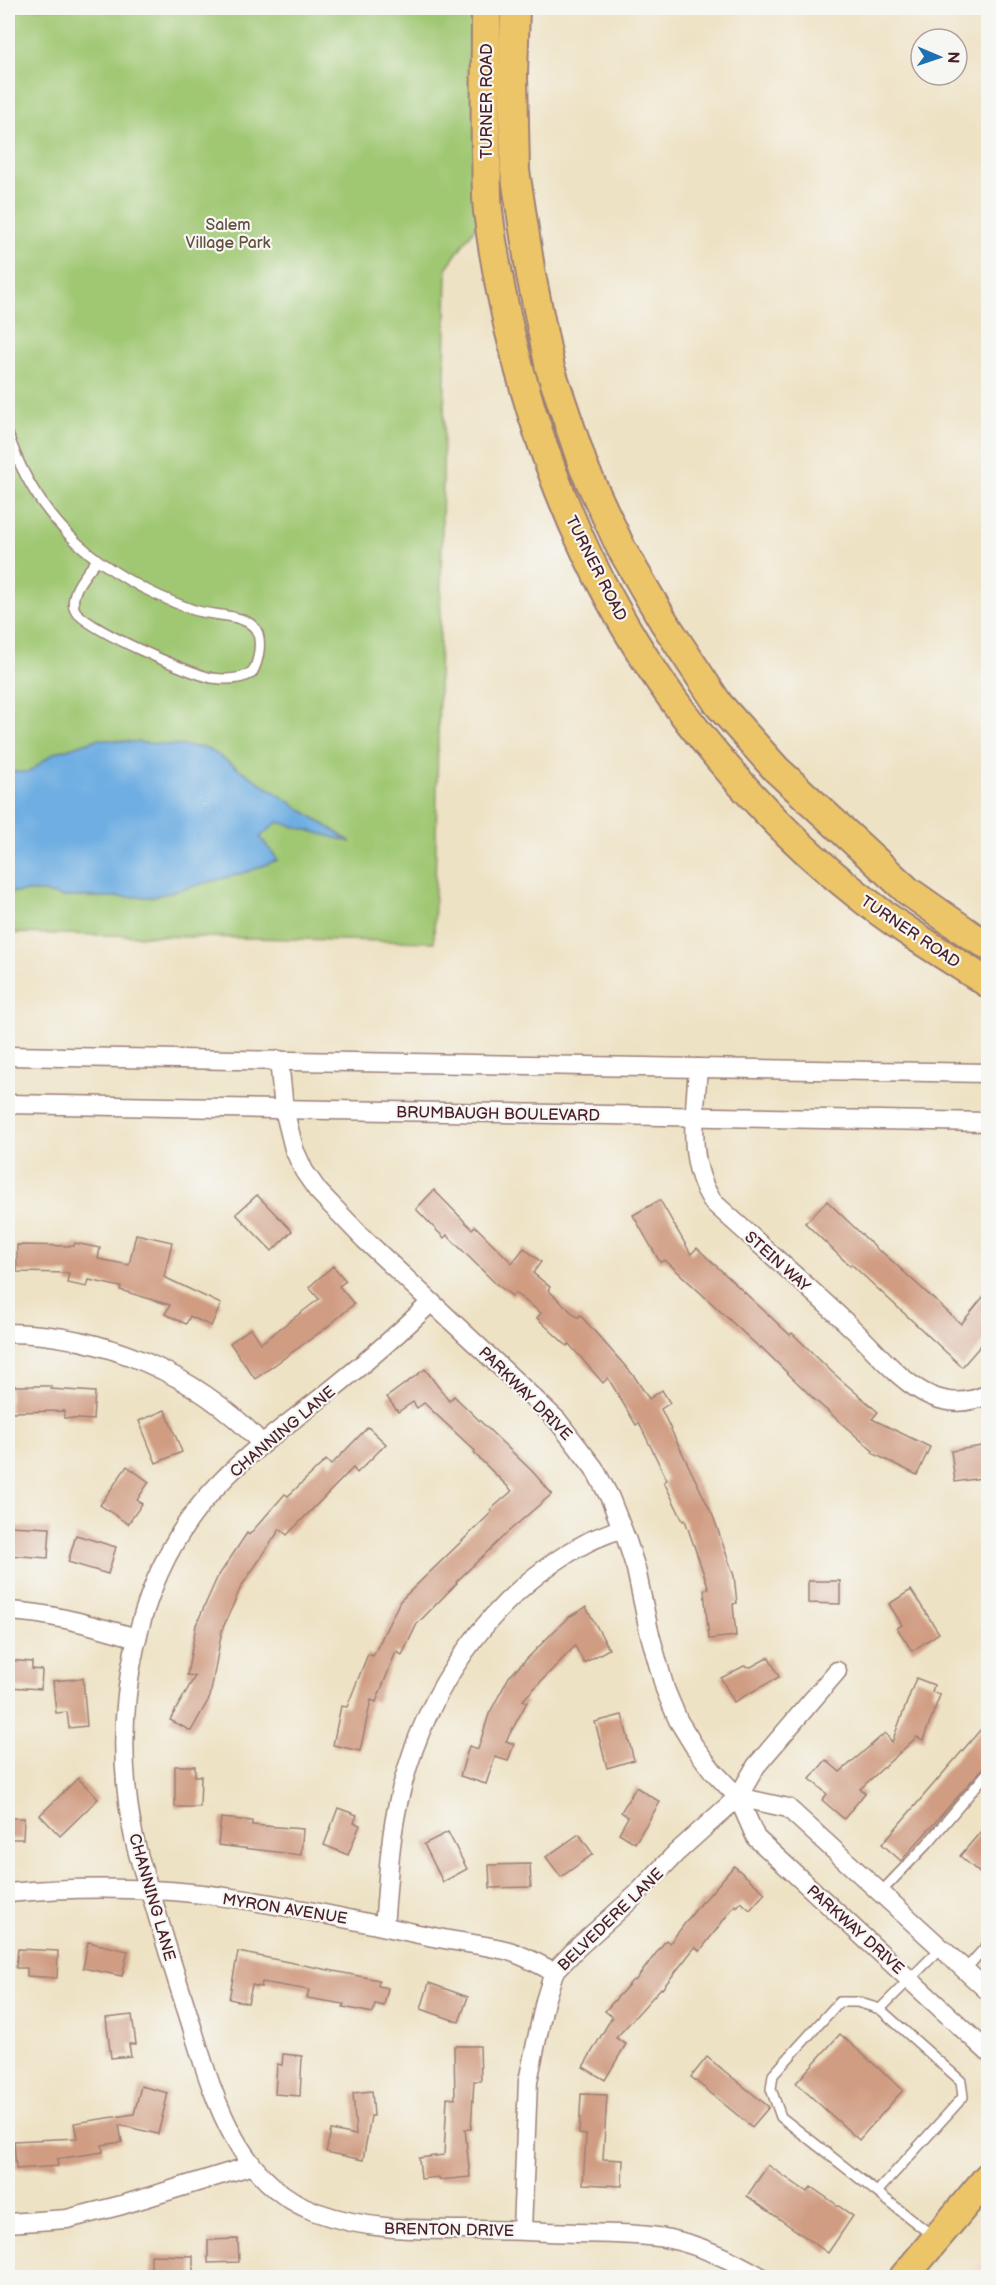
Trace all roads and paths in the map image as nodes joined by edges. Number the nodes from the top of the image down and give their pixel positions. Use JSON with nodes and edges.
{"nodes":[{"id":1,"x":486,"y":8,"type":"edge"},
{"id":2,"x":515,"y":8,"type":"edge"},
{"id":3,"x":8,"y":434,"type":"edge"},
{"id":4,"x":97,"y":560,"type":"junction"},
{"id":5,"x":988,"y":945,"type":"edge"},
{"id":6,"x":988,"y":983,"type":"edge"},
{"id":7,"x":8,"y":1056,"type":"edge"},
{"id":8,"x":279,"y":1060,"type":"junction"},
{"id":9,"x":698,"y":1068,"type":"junction"},
{"id":10,"x":988,"y":1073,"type":"edge"},
{"id":11,"x":8,"y":1104,"type":"edge"},
{"id":12,"x":284,"y":1109,"type":"junction"},
{"id":13,"x":695,"y":1117,"type":"junction"},
{"id":14,"x":988,"y":1122,"type":"edge"},
{"id":15,"x":431,"y":1302,"type":"junction"},
{"id":16,"x":8,"y":1333,"type":"edge"},
{"id":17,"x":988,"y":1394,"type":"edge"},
{"id":18,"x":262,"y":1444,"type":"junction"},
{"id":19,"x":621,"y":1528,"type":"junction"},
{"id":20,"x":8,"y":1611,"type":"edge"},
{"id":21,"x":137,"y":1638,"type":"junction"},
{"id":22,"x":837,"y":1671,"type":"dead end"},
{"id":23,"x":988,"y":1772,"type":"edge"},
{"id":24,"x":738,"y":1797,"type":"junction"},
{"id":25,"x":149,"y":1891,"type":"junction"},
{"id":26,"x":881,"y":1892,"type":"junction"},
{"id":27,"x":8,"y":1893,"type":"edge"},
{"id":28,"x":384,"y":1926,"type":"junction"},
{"id":29,"x":988,"y":1944,"type":"edge"},
{"id":30,"x":941,"y":1948,"type":"junction"},
{"id":31,"x":965,"y":1970,"type":"junction"},
{"id":32,"x":554,"y":1972,"type":"junction"},
{"id":33,"x":910,"y":1980,"type":"junction"},
{"id":34,"x":988,"y":1991,"type":"edge"},
{"id":35,"x":880,"y":2009,"type":"junction"},
{"id":36,"x":988,"y":2052,"type":"edge"},
{"id":37,"x":250,"y":2166,"type":"junction"},
{"id":38,"x":988,"y":2177,"type":"edge"},
{"id":39,"x":877,"y":2192,"type":"junction"},
{"id":40,"x":8,"y":2223,"type":"edge"},
{"id":41,"x":522,"y":2230,"type":"junction"},
{"id":42,"x":936,"y":2239,"type":"junction"},
{"id":43,"x":988,"y":2271,"type":"edge"},
{"id":44,"x":763,"y":2277,"type":"edge"},
{"id":45,"x":903,"y":2277,"type":"edge"},
{"id":46,"x":983,"y":2277,"type":"edge"}],
"edges":[{"from":1,"to":6,"type":"main road","name":"TURNER ROAD"},
{"from":2,"to":5,"type":"main road","name":"TURNER ROAD"},
{"from":3,"to":4,"type":"lane"},
{"from":4,"to":4,"type":"lane"},
{"from":7,"to":8,"type":"street"},
{"from":8,"to":9,"type":"street"},
{"from":8,"to":12,"type":"street","name":"PARKWAY DRIVE"},
{"from":9,"to":10,"type":"street"},
{"from":9,"to":13,"type":"street","name":"STEIN WAY"},
{"from":11,"to":12,"type":"street","name":"BRUMBAUGH BOULEVARD"},
{"from":12,"to":13,"type":"street","name":"BRUMBAUGH BOULEVARD"},
{"from":12,"to":15,"type":"street","name":"PARKWAY DRIVE"},
{"from":13,"to":14,"type":"street","name":"BRUMBAUGH BOULEVARD"},
{"from":13,"to":17,"type":"street","name":"STEIN WAY"},
{"from":15,"to":18,"type":"street","name":"CHANNING LANE"},
{"from":15,"to":19,"type":"street","name":"PARKWAY DRIVE"},
{"from":16,"to":18,"type":"street"},
{"from":18,"to":21,"type":"street","name":"CHANNING LANE"},
{"from":19,"to":24,"type":"street","name":"PARKWAY DRIVE"},
{"from":19,"to":28,"type":"street"},
{"from":20,"to":21,"type":"street"},
{"from":21,"to":25,"type":"street","name":"CHANNING LANE"},
{"from":22,"to":24,"type":"street","name":"BELVEDERE LANE"},
{"from":23,"to":26,"type":"lane"},
{"from":24,"to":26,"type":"street"},
{"from":24,"to":32,"type":"street","name":"BELVEDERE LANE"},
{"from":24,"to":33,"type":"street","name":"PARKWAY DRIVE"},
{"from":25,"to":27,"type":"street","name":"MYRON AVENUE"},
{"from":25,"to":28,"type":"street","name":"MYRON AVENUE"},
{"from":25,"to":37,"type":"street","name":"CHANNING LANE"},
{"from":26,"to":30,"type":"street"},
{"from":28,"to":32,"type":"street","name":"MYRON AVENUE"},
{"from":29,"to":31,"type":"lane"},
{"from":30,"to":31,"type":"street"},
{"from":30,"to":33,"type":"lane"},
{"from":31,"to":34,"type":"street"},
{"from":32,"to":41,"type":"street","name":"BELVEDERE LANE"},
{"from":33,"to":35,"type":"lane"},
{"from":33,"to":36,"type":"street","name":"PARKWAY DRIVE"},
{"from":35,"to":39,"type":"lane"},
{"from":35,"to":39,"type":"lane"},
{"from":37,"to":40,"type":"street"},
{"from":37,"to":41,"type":"street","name":"BRENTON DRIVE"},
{"from":38,"to":42,"type":"main road"},
{"from":39,"to":42,"type":"lane"},
{"from":41,"to":44,"type":"street","name":"BRENTON DRIVE"},
{"from":42,"to":45,"type":"main road"},
{"from":43,"to":46,"type":"lane"}]}
